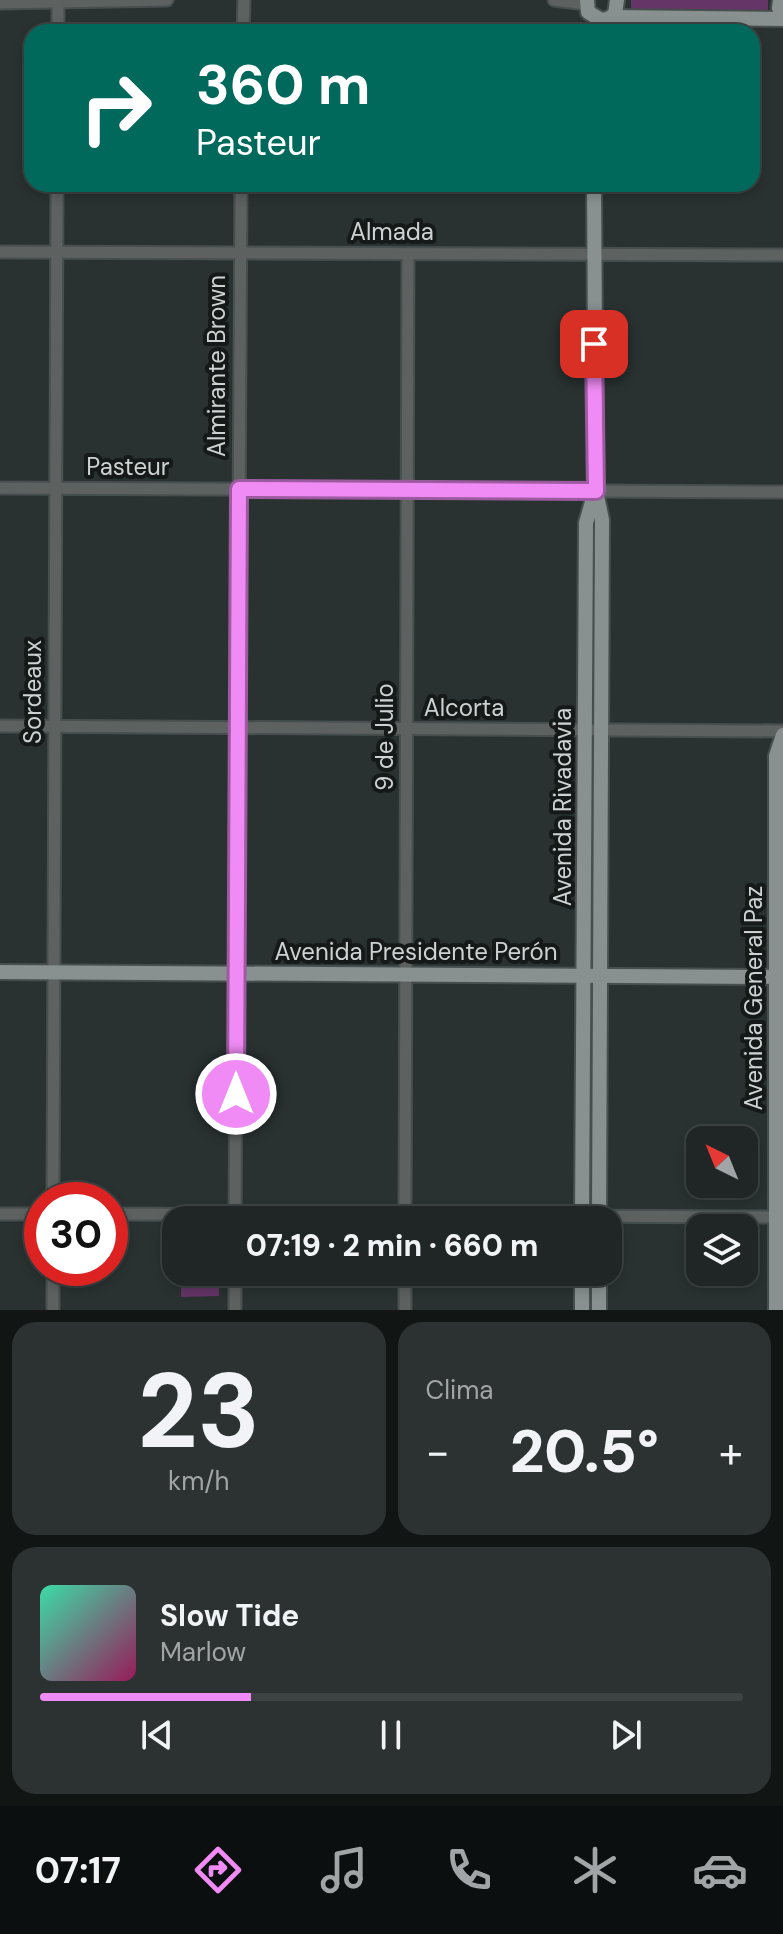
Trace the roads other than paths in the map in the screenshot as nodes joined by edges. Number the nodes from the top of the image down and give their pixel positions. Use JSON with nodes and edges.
{"nodes":[{"id":1,"x":167,"y":0,"type":"edge"},
{"id":2,"x":244,"y":0,"type":"edge"},
{"id":3,"x":554,"y":0,"type":"edge"},
{"id":4,"x":617,"y":0,"type":"edge"},
{"id":5,"x":780,"y":0,"type":"edge"},
{"id":6,"x":58,"y":1,"type":"edge"},
{"id":7,"x":587,"y":2,"type":"edge"},
{"id":8,"x":0,"y":3,"type":"edge"},
{"id":9,"x":783,"y":17,"type":"edge"},
{"id":10,"x":603,"y":23,"type":"edge"},
{"id":11,"x":58,"y":24,"type":"edge"},
{"id":12,"x":243,"y":24,"type":"edge"},
{"id":13,"x":57,"y":192,"type":"edge"},
{"id":14,"x":241,"y":192,"type":"edge"},
{"id":15,"x":594,"y":192,"type":"edge"},
{"id":16,"x":0,"y":252,"type":"edge"},
{"id":17,"x":57,"y":253,"type":"junction"},
{"id":18,"x":240,"y":253,"type":"junction"},
{"id":19,"x":408,"y":254,"type":"junction"},
{"id":20,"x":783,"y":255,"type":"edge"},
{"id":21,"x":594,"y":256,"type":"junction"},
{"id":22,"x":0,"y":488,"type":"edge"},
{"id":23,"x":56,"y":488,"type":"junction"},
{"id":24,"x":239,"y":489,"type":"junction"},
{"id":25,"x":408,"y":490,"type":"junction"},
{"id":26,"x":596,"y":491,"type":"junction"},
{"id":27,"x":783,"y":492,"type":"edge"},
{"id":28,"x":0,"y":726,"type":"edge"},
{"id":29,"x":55,"y":727,"type":"junction"},
{"id":30,"x":238,"y":728,"type":"junction"},
{"id":31,"x":407,"y":729,"type":"junction"},
{"id":32,"x":585,"y":730,"type":"junction"},
{"id":33,"x":601,"y":731,"type":"junction"},
{"id":34,"x":783,"y":733,"type":"edge"},
{"id":35,"x":0,"y":972,"type":"edge"},
{"id":36,"x":54,"y":973,"type":"junction"},
{"id":37,"x":237,"y":973,"type":"junction"},
{"id":38,"x":406,"y":974,"type":"junction"},
{"id":39,"x":584,"y":975,"type":"junction"},
{"id":40,"x":600,"y":975,"type":"junction"},
{"id":41,"x":780,"y":976,"type":"edge"},
{"id":42,"x":53,"y":1182,"type":"edge"},
{"id":43,"x":236,"y":1206,"type":"edge"},
{"id":44,"x":405,"y":1206,"type":"edge"},
{"id":45,"x":582,"y":1206,"type":"edge"},
{"id":46,"x":599,"y":1206,"type":"edge"},
{"id":47,"x":0,"y":1214,"type":"edge"},
{"id":48,"x":24,"y":1214,"type":"edge"},
{"id":49,"x":128,"y":1214,"type":"edge"},
{"id":50,"x":162,"y":1215,"type":"edge"},
{"id":51,"x":780,"y":1217,"type":"edge"},
{"id":52,"x":622,"y":1218,"type":"edge"},
{"id":53,"x":53,"y":1286,"type":"edge"},
{"id":54,"x":235,"y":1286,"type":"edge"},
{"id":55,"x":405,"y":1286,"type":"edge"},
{"id":56,"x":582,"y":1286,"type":"edge"},
{"id":57,"x":599,"y":1286,"type":"edge"},
{"id":58,"x":53,"y":1310,"type":"edge"},
{"id":59,"x":235,"y":1310,"type":"edge"},
{"id":60,"x":405,"y":1310,"type":"edge"},
{"id":61,"x":582,"y":1310,"type":"edge"},
{"id":62,"x":599,"y":1310,"type":"edge"},
{"id":63,"x":776,"y":1310,"type":"edge"}],
"edges":[{"from":1,"to":6,"type":"street"},
{"from":2,"to":12,"type":"street"},
{"from":3,"to":7,"type":"street"},
{"from":4,"to":10,"type":"main road"},
{"from":5,"to":9,"type":"main road"},
{"from":6,"to":8,"type":"street"},
{"from":6,"to":11,"type":"street"},
{"from":7,"to":10,"type":"main road"},
{"from":9,"to":10,"type":"main road"},
{"from":13,"to":17,"type":"street","name":"Sordeaux"},
{"from":14,"to":18,"type":"street","name":"Almirante Brown"},
{"from":15,"to":21,"type":"main road","name":"Avenida Rivadavia"},
{"from":16,"to":17,"type":"street","name":"Almada"},
{"from":17,"to":18,"type":"street","name":"Almada"},
{"from":17,"to":23,"type":"street","name":"Sordeaux"},
{"from":18,"to":19,"type":"street","name":"Almada"},
{"from":18,"to":24,"type":"street","name":"Almirante Brown"},
{"from":19,"to":21,"type":"street","name":"Almada"},
{"from":19,"to":25,"type":"street","name":"9 de Julio"},
{"from":20,"to":21,"type":"street","name":"Almada"},
{"from":21,"to":26,"type":"main road","name":"Avenida Rivadavia"},
{"from":22,"to":23,"type":"street","name":"Pasteur"},
{"from":23,"to":24,"type":"street","name":"Pasteur"},
{"from":23,"to":29,"type":"street","name":"Sordeaux"},
{"from":24,"to":25,"type":"street","name":"Pasteur"},
{"from":24,"to":30,"type":"street","name":"Almirante Brown"},
{"from":25,"to":26,"type":"street","name":"Pasteur"},
{"from":25,"to":31,"type":"street","name":"9 de Julio"},
{"from":26,"to":27,"type":"street","name":"Pasteur"},
{"from":26,"to":32,"type":"main road","name":"Avenida Rivadavia"},
{"from":26,"to":33,"type":"main road","name":"Avenida Rivadavia"},
{"from":28,"to":29,"type":"street","name":"Alcorta"},
{"from":29,"to":30,"type":"street","name":"Alcorta"},
{"from":29,"to":36,"type":"street","name":"Sordeaux"},
{"from":30,"to":31,"type":"street","name":"Alcorta"},
{"from":30,"to":37,"type":"street","name":"Almirante Brown"},
{"from":31,"to":32,"type":"street","name":"Alcorta"},
{"from":31,"to":38,"type":"street","name":"9 de Julio"},
{"from":32,"to":33,"type":"street","name":"Alcorta"},
{"from":32,"to":39,"type":"main road","name":"Avenida Rivadavia"},
{"from":33,"to":34,"type":"street","name":"Alcorta"},
{"from":33,"to":40,"type":"main road","name":"Avenida Rivadavia"},
{"from":34,"to":41,"type":"main road","name":"Avenida General Paz"},
{"from":35,"to":36,"type":"main road","name":"Avenida Presidente Perón"},
{"from":36,"to":37,"type":"main road","name":"Avenida Presidente Perón"},
{"from":36,"to":42,"type":"street","name":"Sordeaux"},
{"from":37,"to":38,"type":"main road","name":"Avenida Presidente Perón"},
{"from":37,"to":43,"type":"street","name":"Almirante Brown"},
{"from":38,"to":39,"type":"main road","name":"Avenida Presidente Perón"},
{"from":38,"to":44,"type":"street","name":"9 de Julio"},
{"from":39,"to":40,"type":"main road","name":"Avenida Presidente Perón"},
{"from":39,"to":45,"type":"main road","name":"Avenida Rivadavia"},
{"from":40,"to":41,"type":"main road","name":"Avenida Presidente Perón"},
{"from":40,"to":46,"type":"main road","name":"Avenida Rivadavia"},
{"from":41,"to":51,"type":"main road","name":"Avenida General Paz"},
{"from":47,"to":48,"type":"street"},
{"from":49,"to":50,"type":"street"},
{"from":51,"to":52,"type":"street"},
{"from":51,"to":63,"type":"main road","name":"Avenida General Paz"},
{"from":53,"to":58,"type":"street"},
{"from":54,"to":59,"type":"street"},
{"from":55,"to":60,"type":"street"},
{"from":56,"to":61,"type":"main road"},
{"from":57,"to":62,"type":"main road"}]}
